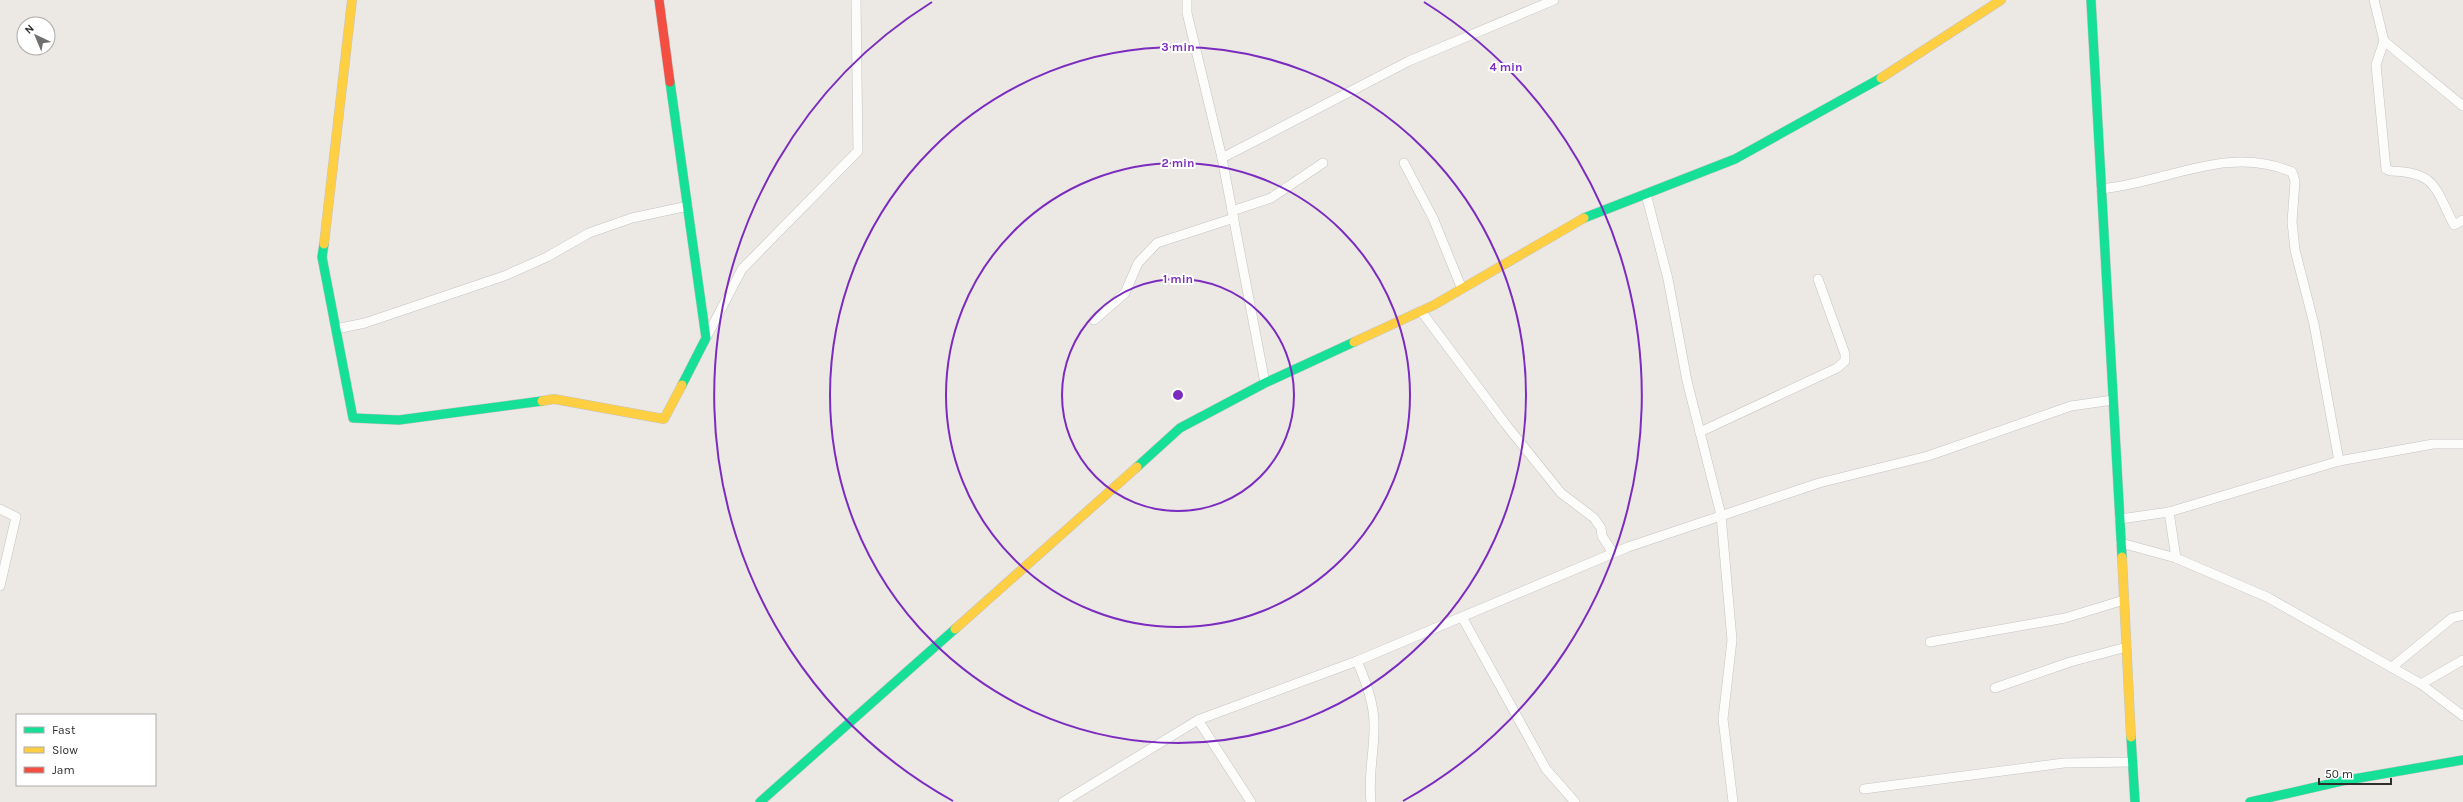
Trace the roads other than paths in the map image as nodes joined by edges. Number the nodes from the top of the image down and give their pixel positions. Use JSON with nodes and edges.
{"nodes":[{"id":1,"x":352,"y":0,"type":"edge"},
{"id":2,"x":659,"y":0,"type":"edge"},
{"id":3,"x":856,"y":0,"type":"edge"},
{"id":4,"x":1187,"y":0,"type":"edge"},
{"id":5,"x":1554,"y":0,"type":"edge"},
{"id":6,"x":2001,"y":0,"type":"edge"},
{"id":7,"x":2091,"y":0,"type":"edge"},
{"id":8,"x":2374,"y":0,"type":"edge"},
{"id":9,"x":2384,"y":40,"type":"junction"},
{"id":10,"x":2463,"y":106,"type":"edge"},
{"id":11,"x":1222,"y":158,"type":"junction"},
{"id":12,"x":1322,"y":163,"type":"dead end"},
{"id":13,"x":1404,"y":163,"type":"dead end"},
{"id":14,"x":2101,"y":189,"type":"junction"},
{"id":15,"x":1646,"y":194,"type":"junction"},
{"id":16,"x":688,"y":206,"type":"junction"},
{"id":17,"x":1233,"y":214,"type":"junction"},
{"id":18,"x":2463,"y":220,"type":"edge"},
{"id":19,"x":1818,"y":279,"type":"dead end"},
{"id":20,"x":1462,"y":289,"type":"junction"},
{"id":21,"x":1421,"y":311,"type":"junction"},
{"id":22,"x":1094,"y":320,"type":"dead end"},
{"id":23,"x":336,"y":329,"type":"junction"},
{"id":24,"x":706,"y":338,"type":"junction"},
{"id":25,"x":1265,"y":383,"type":"junction"},
{"id":26,"x":2113,"y":400,"type":"junction"},
{"id":27,"x":1700,"y":432,"type":"junction"},
{"id":28,"x":2463,"y":444,"type":"edge"},
{"id":29,"x":2339,"y":461,"type":"junction"},
{"id":30,"x":0,"y":509,"type":"edge"},
{"id":31,"x":2169,"y":512,"type":"junction"},
{"id":32,"x":1721,"y":515,"type":"junction"},
{"id":33,"x":2120,"y":519,"type":"junction"},
{"id":34,"x":2121,"y":543,"type":"junction"},
{"id":35,"x":1613,"y":553,"type":"junction"},
{"id":36,"x":2176,"y":558,"type":"junction"},
{"id":37,"x":0,"y":586,"type":"edge"},
{"id":38,"x":2124,"y":600,"type":"junction"},
{"id":39,"x":2463,"y":615,"type":"edge"},
{"id":40,"x":1462,"y":617,"type":"junction"},
{"id":41,"x":1930,"y":642,"type":"dead end"},
{"id":42,"x":2127,"y":647,"type":"junction"},
{"id":43,"x":1357,"y":660,"type":"junction"},
{"id":44,"x":2463,"y":660,"type":"edge"},
{"id":45,"x":2392,"y":667,"type":"junction"},
{"id":46,"x":2421,"y":684,"type":"junction"},
{"id":47,"x":1995,"y":688,"type":"dead end"},
{"id":48,"x":2463,"y":716,"type":"edge"},
{"id":49,"x":1198,"y":720,"type":"junction"},
{"id":50,"x":2463,"y":760,"type":"edge"},
{"id":51,"x":2133,"y":762,"type":"junction"},
{"id":52,"x":1864,"y":789,"type":"dead end"},
{"id":53,"x":760,"y":802,"type":"edge"},
{"id":54,"x":1063,"y":802,"type":"edge"},
{"id":55,"x":1251,"y":802,"type":"edge"},
{"id":56,"x":1372,"y":802,"type":"edge"},
{"id":57,"x":1575,"y":802,"type":"edge"},
{"id":58,"x":1733,"y":802,"type":"edge"},
{"id":59,"x":2135,"y":802,"type":"edge"},
{"id":60,"x":2250,"y":802,"type":"edge"}],
"edges":[{"from":1,"to":23,"type":"street"},
{"from":2,"to":16,"type":"street"},
{"from":3,"to":24,"type":"street"},
{"from":4,"to":11,"type":"street"},
{"from":5,"to":11,"type":"street"},
{"from":6,"to":15,"type":"street"},
{"from":7,"to":14,"type":"street"},
{"from":8,"to":9,"type":"street"},
{"from":9,"to":10,"type":"street"},
{"from":9,"to":18,"type":"street"},
{"from":11,"to":17,"type":"street"},
{"from":12,"to":17,"type":"street"},
{"from":13,"to":20,"type":"street"},
{"from":14,"to":26,"type":"street"},
{"from":14,"to":29,"type":"street"},
{"from":15,"to":20,"type":"street"},
{"from":15,"to":27,"type":"street"},
{"from":16,"to":23,"type":"street"},
{"from":16,"to":24,"type":"street"},
{"from":17,"to":22,"type":"street"},
{"from":17,"to":25,"type":"street"},
{"from":19,"to":27,"type":"street"},
{"from":20,"to":21,"type":"street"},
{"from":21,"to":25,"type":"street"},
{"from":21,"to":35,"type":"street"},
{"from":23,"to":24,"type":"street"},
{"from":25,"to":53,"type":"street"},
{"from":26,"to":32,"type":"street"},
{"from":26,"to":33,"type":"street"},
{"from":27,"to":32,"type":"street"},
{"from":28,"to":29,"type":"street"},
{"from":29,"to":31,"type":"street"},
{"from":30,"to":37,"type":"street"},
{"from":31,"to":33,"type":"street"},
{"from":31,"to":36,"type":"street"},
{"from":32,"to":35,"type":"street"},
{"from":32,"to":58,"type":"street"},
{"from":33,"to":34,"type":"street"},
{"from":34,"to":36,"type":"street"},
{"from":34,"to":38,"type":"street"},
{"from":35,"to":40,"type":"street"},
{"from":36,"to":45,"type":"street"},
{"from":38,"to":41,"type":"street"},
{"from":38,"to":42,"type":"street"},
{"from":39,"to":45,"type":"street"},
{"from":40,"to":43,"type":"street"},
{"from":40,"to":57,"type":"street"},
{"from":42,"to":47,"type":"street"},
{"from":42,"to":51,"type":"street"},
{"from":43,"to":49,"type":"street"},
{"from":43,"to":56,"type":"street"},
{"from":44,"to":46,"type":"street"},
{"from":45,"to":46,"type":"street"},
{"from":46,"to":48,"type":"street"},
{"from":49,"to":54,"type":"street"},
{"from":49,"to":55,"type":"street"},
{"from":50,"to":60,"type":"street"},
{"from":51,"to":52,"type":"street"},
{"from":51,"to":59,"type":"street"}]}
